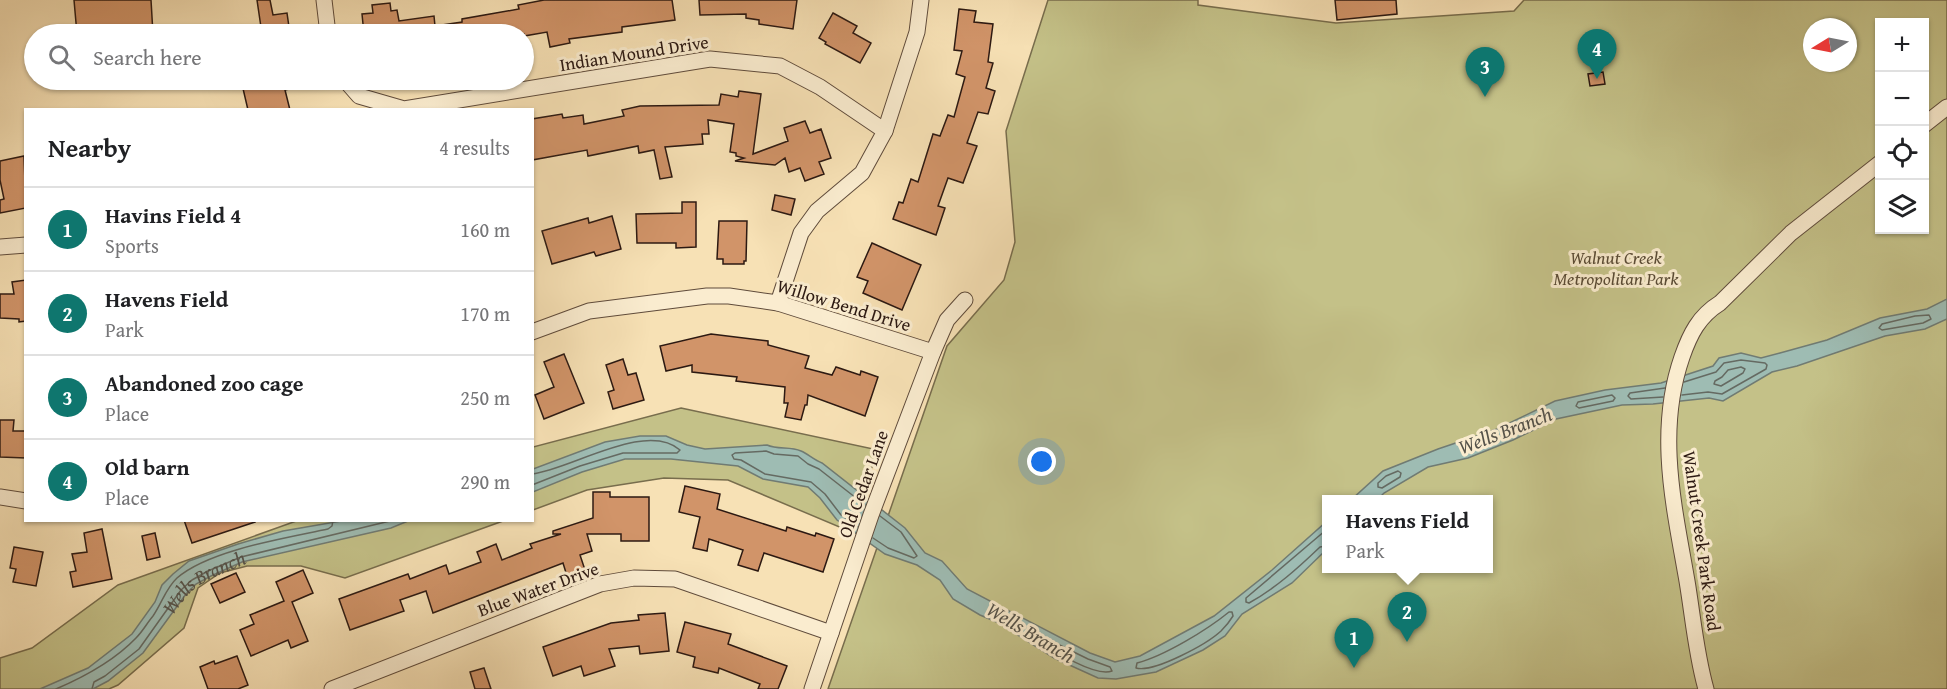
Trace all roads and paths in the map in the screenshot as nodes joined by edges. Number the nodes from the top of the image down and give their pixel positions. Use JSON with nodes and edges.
{"nodes":[{"id":1,"x":324,"y":0,"type":"edge"},
{"id":2,"x":921,"y":0,"type":"edge"},
{"id":3,"x":327,"y":24,"type":"edge"},
{"id":4,"x":534,"y":88,"type":"edge"},
{"id":5,"x":354,"y":90,"type":"edge"},
{"id":6,"x":520,"y":90,"type":"edge"},
{"id":7,"x":1947,"y":107,"type":"edge"},
{"id":8,"x":401,"y":108,"type":"edge"},
{"id":9,"x":410,"y":108,"type":"edge"},
{"id":10,"x":1929,"y":121,"type":"edge"},
{"id":11,"x":885,"y":130,"type":"junction"},
{"id":12,"x":1875,"y":167,"type":"edge"},
{"id":13,"x":24,"y":245,"type":"edge"},
{"id":14,"x":0,"y":247,"type":"edge"},
{"id":15,"x":965,"y":300,"type":"dead end"},
{"id":16,"x":778,"y":303,"type":"junction"},
{"id":17,"x":534,"y":331,"type":"edge"},
{"id":18,"x":933,"y":352,"type":"junction"},
{"id":19,"x":0,"y":497,"type":"edge"},
{"id":20,"x":24,"y":501,"type":"edge"},
{"id":21,"x":831,"y":633,"type":"junction"},
{"id":22,"x":332,"y":689,"type":"edge"},
{"id":23,"x":812,"y":689,"type":"edge"},
{"id":24,"x":1706,"y":689,"type":"edge"}],
"edges":[{"from":1,"to":3,"type":"street"},
{"from":2,"to":11,"type":"street"},
{"from":4,"to":11,"type":"street","name":"Indian Mound Drive"},
{"from":5,"to":8,"type":"street","name":"Indian Mound Drive"},
{"from":6,"to":9,"type":"street","name":"Indian Mound Drive"},
{"from":7,"to":10,"type":"street"},
{"from":11,"to":16,"type":"street"},
{"from":12,"to":24,"type":"street","name":"Walnut Creek Park Road"},
{"from":13,"to":14,"type":"street"},
{"from":15,"to":18,"type":"street","name":"Old Cedar Lane"},
{"from":16,"to":17,"type":"street","name":"Willow Bend Drive"},
{"from":16,"to":18,"type":"street","name":"Willow Bend Drive"},
{"from":18,"to":21,"type":"street","name":"Old Cedar Lane"},
{"from":19,"to":20,"type":"street"},
{"from":21,"to":22,"type":"street","name":"Blue Water Drive"},
{"from":21,"to":23,"type":"street","name":"Old Cedar Lane"}]}
